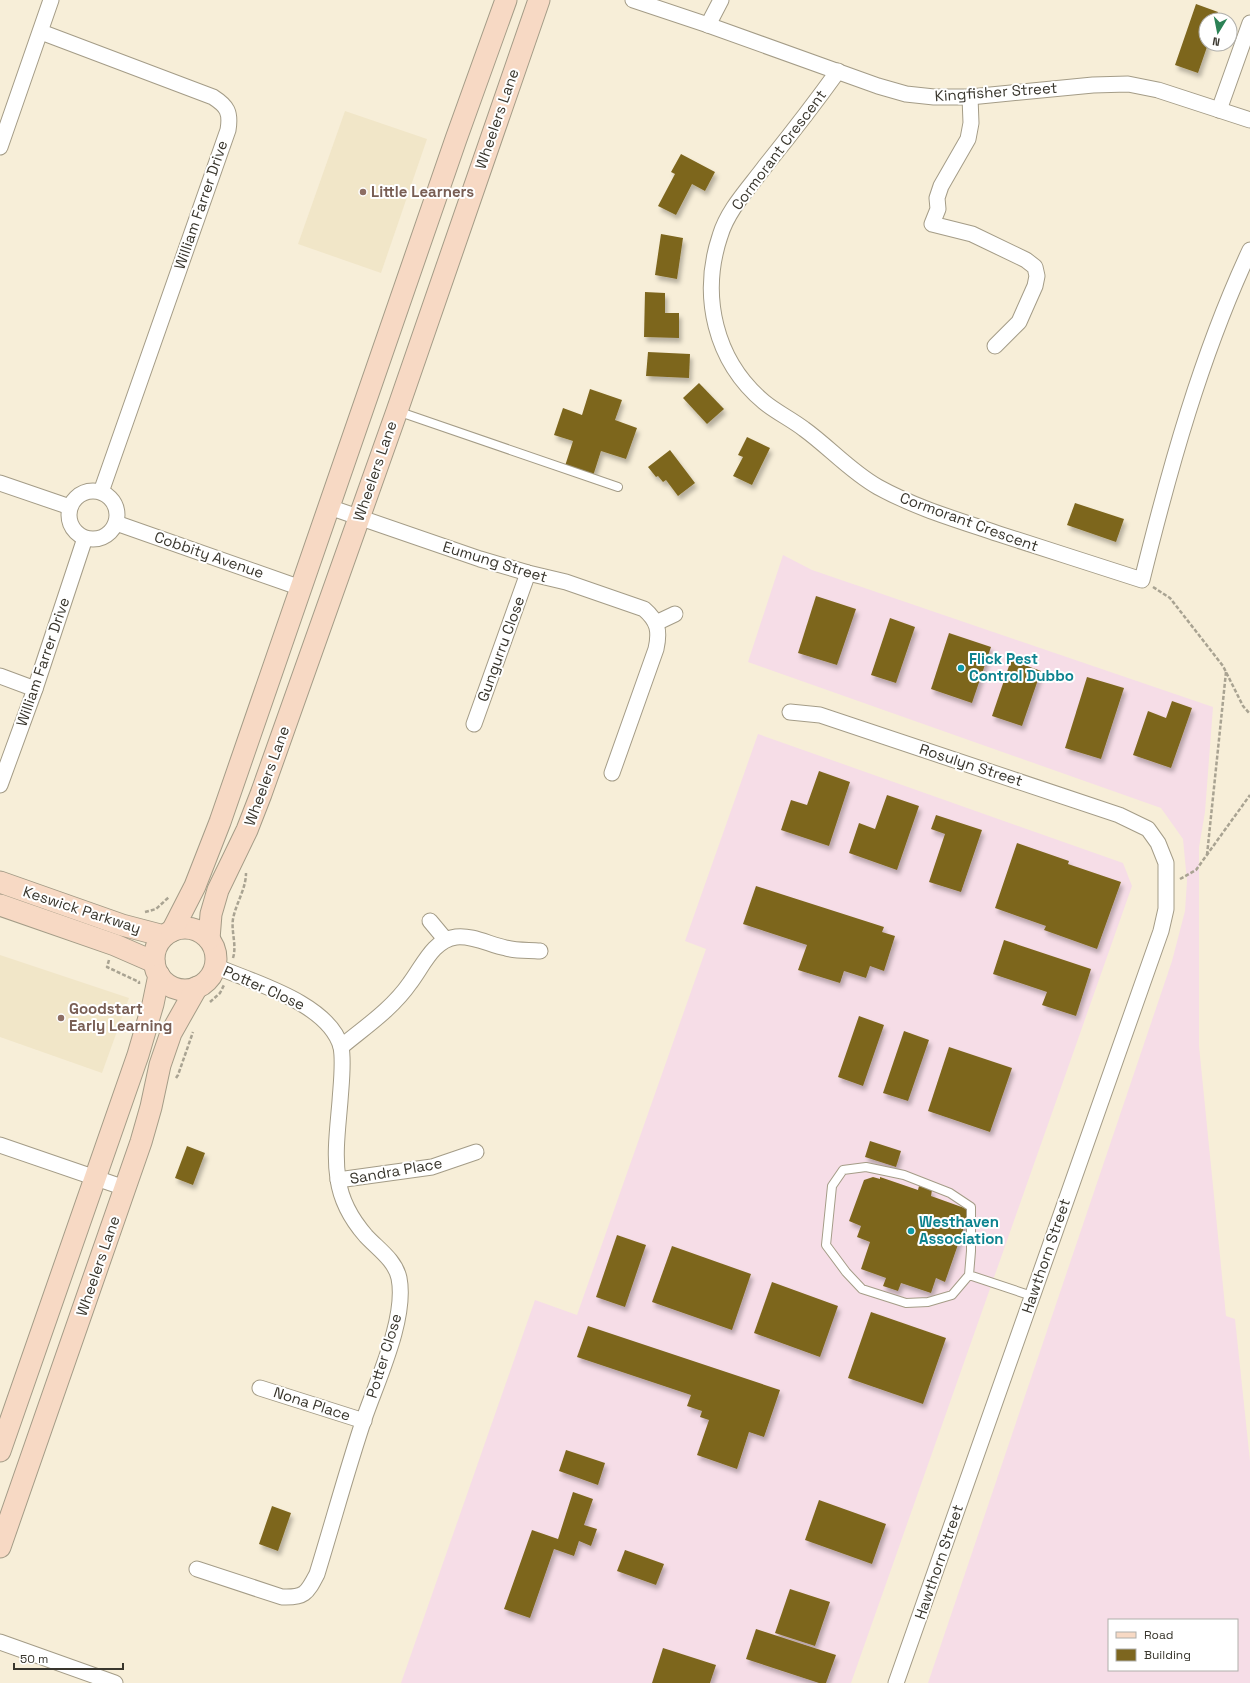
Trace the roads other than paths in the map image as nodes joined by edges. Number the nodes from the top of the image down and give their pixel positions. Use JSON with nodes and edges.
{"nodes":[{"id":1,"x":51,"y":0,"type":"edge"},
{"id":2,"x":506,"y":0,"type":"edge"},
{"id":3,"x":539,"y":0,"type":"edge"},
{"id":4,"x":633,"y":0,"type":"edge"},
{"id":5,"x":721,"y":0,"type":"edge"},
{"id":6,"x":1250,"y":23,"type":"edge"},
{"id":7,"x":708,"y":25,"type":"junction"},
{"id":8,"x":41,"y":32,"type":"junction"},
{"id":9,"x":838,"y":72,"type":"junction"},
{"id":10,"x":970,"y":97,"type":"junction"},
{"id":11,"x":1219,"y":110,"type":"junction"},
{"id":12,"x":1250,"y":120,"type":"edge"},
{"id":13,"x":0,"y":147,"type":"edge"},
{"id":14,"x":1250,"y":250,"type":"edge"},
{"id":15,"x":995,"y":346,"type":"dead end"},
{"id":16,"x":396,"y":411,"type":"junction"},
{"id":17,"x":0,"y":483,"type":"edge"},
{"id":18,"x":618,"y":487,"type":"dead end"},
{"id":19,"x":101,"y":492,"type":"junction"},
{"id":20,"x":70,"y":507,"type":"junction"},
{"id":21,"x":329,"y":507,"type":"junction"},
{"id":22,"x":359,"y":518,"type":"junction"},
{"id":23,"x":116,"y":523,"type":"junction"},
{"id":24,"x":85,"y":538,"type":"junction"},
{"id":25,"x":528,"y":573,"type":"junction"},
{"id":26,"x":301,"y":588,"type":"junction"},
{"id":27,"x":675,"y":614,"type":"dead end"},
{"id":28,"x":656,"y":623,"type":"junction"},
{"id":29,"x":0,"y":676,"type":"edge"},
{"id":30,"x":35,"y":689,"type":"junction"},
{"id":31,"x":790,"y":712,"type":"dead end"},
{"id":32,"x":474,"y":724,"type":"dead end"},
{"id":33,"x":612,"y":773,"type":"dead end"},
{"id":34,"x":0,"y":785,"type":"edge"},
{"id":35,"x":1148,"y":829,"type":"joint"},
{"id":36,"x":0,"y":882,"type":"edge"},
{"id":37,"x":0,"y":905,"type":"edge"},
{"id":38,"x":430,"y":921,"type":"dead end"},
{"id":39,"x":168,"y":933,"type":"junction"},
{"id":40,"x":209,"y":939,"type":"junction"},
{"id":41,"x":445,"y":939,"type":"junction"},
{"id":42,"x":540,"y":951,"type":"dead end"},
{"id":43,"x":215,"y":966,"type":"junction"},
{"id":44,"x":156,"y":969,"type":"junction"},
{"id":45,"x":197,"y":987,"type":"junction"},
{"id":46,"x":340,"y":1047,"type":"junction"},
{"id":47,"x":0,"y":1145,"type":"edge"},
{"id":48,"x":476,"y":1152,"type":"dead end"},
{"id":49,"x":95,"y":1179,"type":"junction"},
{"id":50,"x":338,"y":1180,"type":"junction"},
{"id":51,"x":125,"y":1188,"type":"junction"},
{"id":52,"x":969,"y":1275,"type":"junction"},
{"id":53,"x":1032,"y":1296,"type":"junction"},
{"id":54,"x":260,"y":1388,"type":"dead end"},
{"id":55,"x":364,"y":1420,"type":"junction"},
{"id":56,"x":0,"y":1451,"type":"edge"},
{"id":57,"x":0,"y":1547,"type":"edge"},
{"id":58,"x":197,"y":1569,"type":"dead end"},
{"id":59,"x":0,"y":1642,"type":"edge"},
{"id":60,"x":114,"y":1683,"type":"edge"},
{"id":61,"x":896,"y":1683,"type":"edge"}],
"edges":[{"from":1,"to":8,"type":"street"},
{"from":2,"to":21,"type":"main road","name":"Wheelers Lane"},
{"from":3,"to":16,"type":"main road","name":"Wheelers Lane"},
{"from":4,"to":7,"type":"street","name":"Kingfisher Street"},
{"from":5,"to":7,"type":"street"},
{"from":6,"to":11,"type":"street"},
{"from":7,"to":9,"type":"street","name":"Kingfisher Street"},
{"from":8,"to":13,"type":"street"},
{"from":8,"to":19,"type":"street","name":"William Farrer Drive"},
{"from":9,"to":10,"type":"street","name":"Kingfisher Street"},
{"from":9,"to":14,"type":"street","name":"Cormorant Crescent"},
{"from":10,"to":11,"type":"street","name":"Kingfisher Street"},
{"from":10,"to":15,"type":"street"},
{"from":11,"to":12,"type":"street","name":"Kingfisher Street"},
{"from":16,"to":18,"type":"lane"},
{"from":16,"to":22,"type":"main road","name":"Wheelers Lane"},
{"from":17,"to":20,"type":"street"},
{"from":19,"to":20,"type":"street"},
{"from":19,"to":23,"type":"street"},
{"from":20,"to":24,"type":"street"},
{"from":21,"to":22,"type":"street","name":"Eumung Street"},
{"from":21,"to":26,"type":"main road","name":"Wheelers Lane"},
{"from":22,"to":25,"type":"street","name":"Eumung Street"},
{"from":22,"to":40,"type":"main road","name":"Wheelers Lane"},
{"from":23,"to":24,"type":"street"},
{"from":23,"to":26,"type":"street","name":"Cobbity Avenue"},
{"from":24,"to":30,"type":"street","name":"William Farrer Drive"},
{"from":25,"to":28,"type":"street","name":"Eumung Street"},
{"from":25,"to":32,"type":"street","name":"Gungurru Close"},
{"from":26,"to":39,"type":"main road","name":"Wheelers Lane"},
{"from":27,"to":28,"type":"street"},
{"from":28,"to":33,"type":"street"},
{"from":29,"to":30,"type":"street"},
{"from":30,"to":34,"type":"street","name":"William Farrer Drive"},
{"from":31,"to":35,"type":"street","name":"Rosulyn Street"},
{"from":35,"to":53,"type":"street","name":"Hawthorn Street"},
{"from":36,"to":39,"type":"main road","name":"Keswick Parkway"},
{"from":37,"to":44,"type":"main road","name":"Keswick Parkway"},
{"from":38,"to":41,"type":"street"},
{"from":39,"to":40,"type":"main road"},
{"from":39,"to":44,"type":"main road"},
{"from":40,"to":43,"type":"main road"},
{"from":41,"to":42,"type":"street"},
{"from":41,"to":46,"type":"street"},
{"from":43,"to":45,"type":"main road"},
{"from":43,"to":46,"type":"street","name":"Potter Close"},
{"from":44,"to":45,"type":"main road"},
{"from":44,"to":49,"type":"main road","name":"Wheelers Lane"},
{"from":45,"to":51,"type":"main road","name":"Wheelers Lane"},
{"from":46,"to":50,"type":"street","name":"Potter Close"},
{"from":47,"to":49,"type":"street"},
{"from":48,"to":50,"type":"street","name":"Sandra Place"},
{"from":49,"to":51,"type":"street"},
{"from":49,"to":56,"type":"main road","name":"Wheelers Lane"},
{"from":50,"to":55,"type":"street","name":"Potter Close"},
{"from":51,"to":57,"type":"main road","name":"Wheelers Lane"},
{"from":52,"to":52,"type":"lane"},
{"from":52,"to":53,"type":"lane"},
{"from":53,"to":61,"type":"street","name":"Hawthorn Street"},
{"from":54,"to":55,"type":"street","name":"Nona Place"},
{"from":55,"to":58,"type":"street","name":"Potter Close"},
{"from":59,"to":60,"type":"street"}]}
